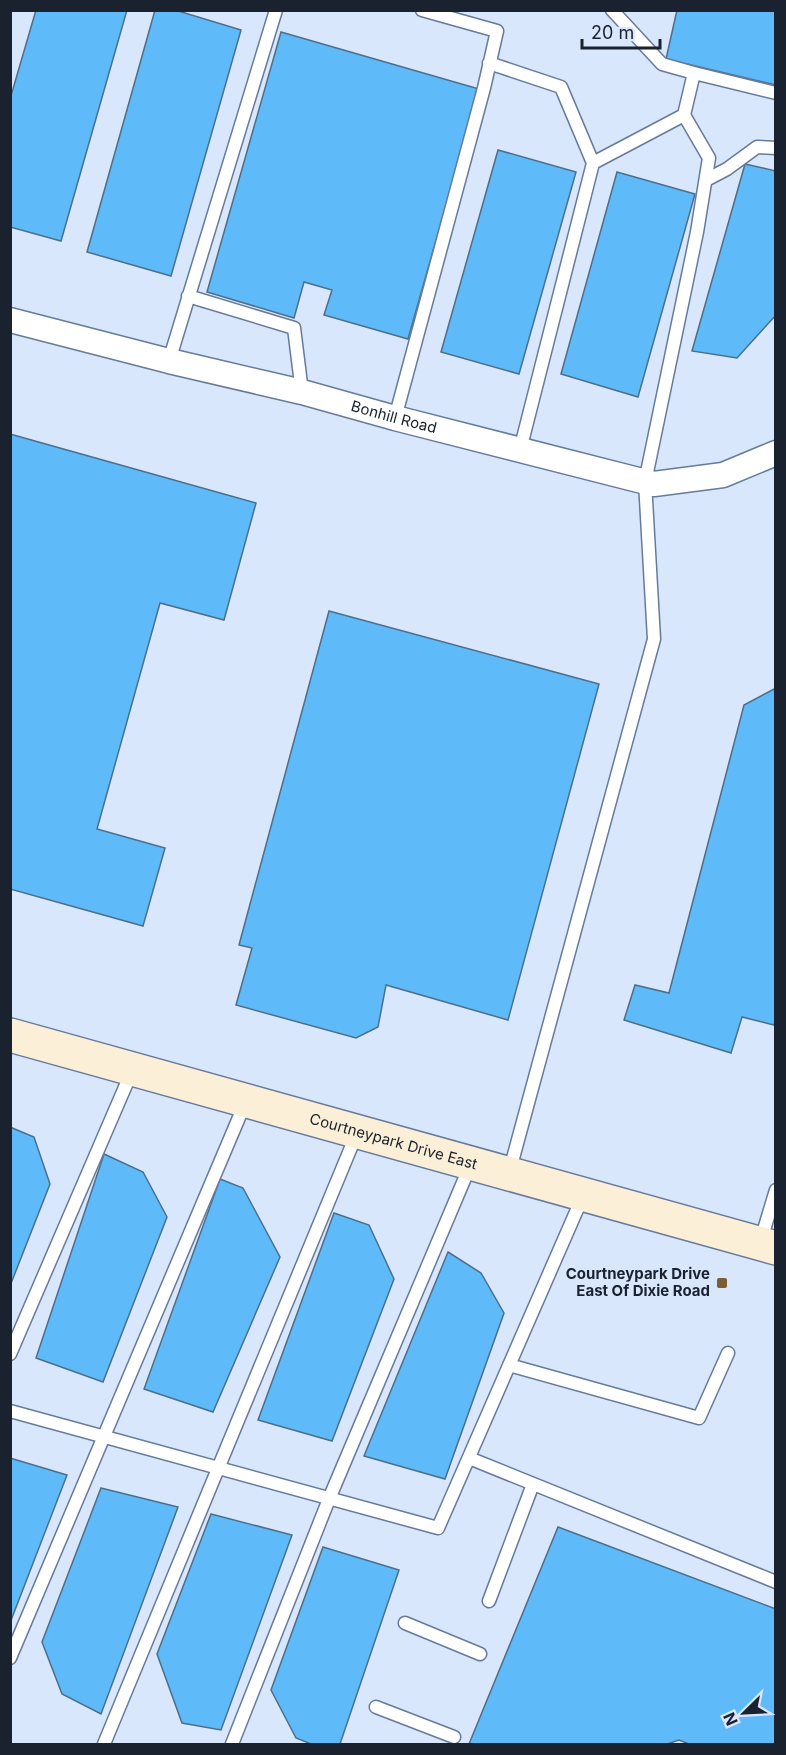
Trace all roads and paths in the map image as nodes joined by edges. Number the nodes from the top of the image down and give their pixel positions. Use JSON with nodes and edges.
{"nodes":[{"id":1,"x":276,"y":10,"type":"edge"},
{"id":2,"x":422,"y":10,"type":"edge"},
{"id":3,"x":612,"y":10,"type":"edge"},
{"id":4,"x":439,"y":13,"type":"edge"},
{"id":5,"x":489,"y":63,"type":"junction"},
{"id":6,"x":694,"y":73,"type":"junction"},
{"id":7,"x":776,"y":93,"type":"edge"},
{"id":8,"x":684,"y":115,"type":"junction"},
{"id":9,"x":776,"y":148,"type":"edge"},
{"id":10,"x":593,"y":162,"type":"junction"},
{"id":11,"x":706,"y":180,"type":"junction"},
{"id":12,"x":188,"y":296,"type":"junction"},
{"id":13,"x":10,"y":321,"type":"edge"},
{"id":14,"x":169,"y":361,"type":"junction"},
{"id":15,"x":302,"y":392,"type":"junction"},
{"id":16,"x":395,"y":418,"type":"junction"},
{"id":17,"x":520,"y":450,"type":"junction"},
{"id":18,"x":776,"y":453,"type":"edge"},
{"id":19,"x":645,"y":482,"type":"junction"},
{"id":20,"x":15,"y":1039,"type":"edge"},
{"id":21,"x":133,"y":1069,"type":"junction"},
{"id":22,"x":247,"y":1100,"type":"junction"},
{"id":23,"x":357,"y":1132,"type":"junction"},
{"id":24,"x":471,"y":1163,"type":"junction"},
{"id":25,"x":509,"y":1174,"type":"junction"},
{"id":26,"x":776,"y":1190,"type":"edge"},
{"id":27,"x":584,"y":1195,"type":"junction"},
{"id":28,"x":768,"y":1246,"type":"edge"},
{"id":29,"x":729,"y":1353,"type":"dead end"},
{"id":30,"x":10,"y":1354,"type":"edge"},
{"id":31,"x":509,"y":1365,"type":"junction"},
{"id":32,"x":10,"y":1411,"type":"edge"},
{"id":33,"x":104,"y":1437,"type":"junction"},
{"id":34,"x":469,"y":1458,"type":"junction"},
{"id":35,"x":218,"y":1468,"type":"junction"},
{"id":36,"x":533,"y":1484,"type":"junction"},
{"id":37,"x":329,"y":1499,"type":"junction"},
{"id":38,"x":776,"y":1582,"type":"edge"},
{"id":39,"x":489,"y":1601,"type":"dead end"},
{"id":40,"x":405,"y":1623,"type":"dead end"},
{"id":41,"x":480,"y":1654,"type":"dead end"},
{"id":42,"x":10,"y":1658,"type":"edge"},
{"id":43,"x":376,"y":1707,"type":"dead end"},
{"id":44,"x":454,"y":1737,"type":"dead end"},
{"id":45,"x":104,"y":1744,"type":"edge"},
{"id":46,"x":232,"y":1744,"type":"edge"}],
"edges":[{"from":1,"to":12,"type":"lane"},
{"from":2,"to":4,"type":"lane"},
{"from":3,"to":6,"type":"lane"},
{"from":4,"to":5,"type":"lane"},
{"from":5,"to":10,"type":"lane"},
{"from":5,"to":16,"type":"lane"},
{"from":6,"to":7,"type":"lane"},
{"from":6,"to":8,"type":"lane"},
{"from":8,"to":10,"type":"lane"},
{"from":8,"to":11,"type":"lane"},
{"from":9,"to":11,"type":"lane"},
{"from":10,"to":17,"type":"lane"},
{"from":11,"to":19,"type":"lane"},
{"from":12,"to":14,"type":"lane"},
{"from":12,"to":15,"type":"lane"},
{"from":13,"to":14,"type":"street","name":"Bonhill Road"},
{"from":14,"to":15,"type":"street","name":"Bonhill Road"},
{"from":15,"to":16,"type":"street","name":"Bonhill Road"},
{"from":16,"to":17,"type":"street","name":"Bonhill Road"},
{"from":17,"to":19,"type":"street","name":"Bonhill Road"},
{"from":18,"to":19,"type":"street","name":"Bonhill Road"},
{"from":19,"to":25,"type":"lane"},
{"from":20,"to":21,"type":"street","name":"Courtneypark Drive East"},
{"from":21,"to":22,"type":"street","name":"Courtneypark Drive East"},
{"from":21,"to":30,"type":"lane"},
{"from":22,"to":23,"type":"street","name":"Courtneypark Drive East"},
{"from":22,"to":33,"type":"lane"},
{"from":23,"to":24,"type":"street","name":"Courtneypark Drive East"},
{"from":23,"to":35,"type":"lane"},
{"from":24,"to":25,"type":"street","name":"Courtneypark Drive East"},
{"from":24,"to":37,"type":"lane"},
{"from":25,"to":27,"type":"street","name":"Courtneypark Drive East"},
{"from":26,"to":28,"type":"lane"},
{"from":27,"to":28,"type":"street","name":"Courtneypark Drive East"},
{"from":27,"to":31,"type":"lane"},
{"from":29,"to":31,"type":"lane"},
{"from":31,"to":34,"type":"lane"},
{"from":32,"to":33,"type":"lane"},
{"from":33,"to":35,"type":"lane"},
{"from":33,"to":42,"type":"lane"},
{"from":34,"to":36,"type":"lane"},
{"from":34,"to":37,"type":"lane"},
{"from":35,"to":37,"type":"lane"},
{"from":35,"to":45,"type":"lane"},
{"from":36,"to":38,"type":"lane"},
{"from":36,"to":39,"type":"lane"},
{"from":37,"to":46,"type":"lane"},
{"from":40,"to":41,"type":"lane"},
{"from":43,"to":44,"type":"lane"}]}
